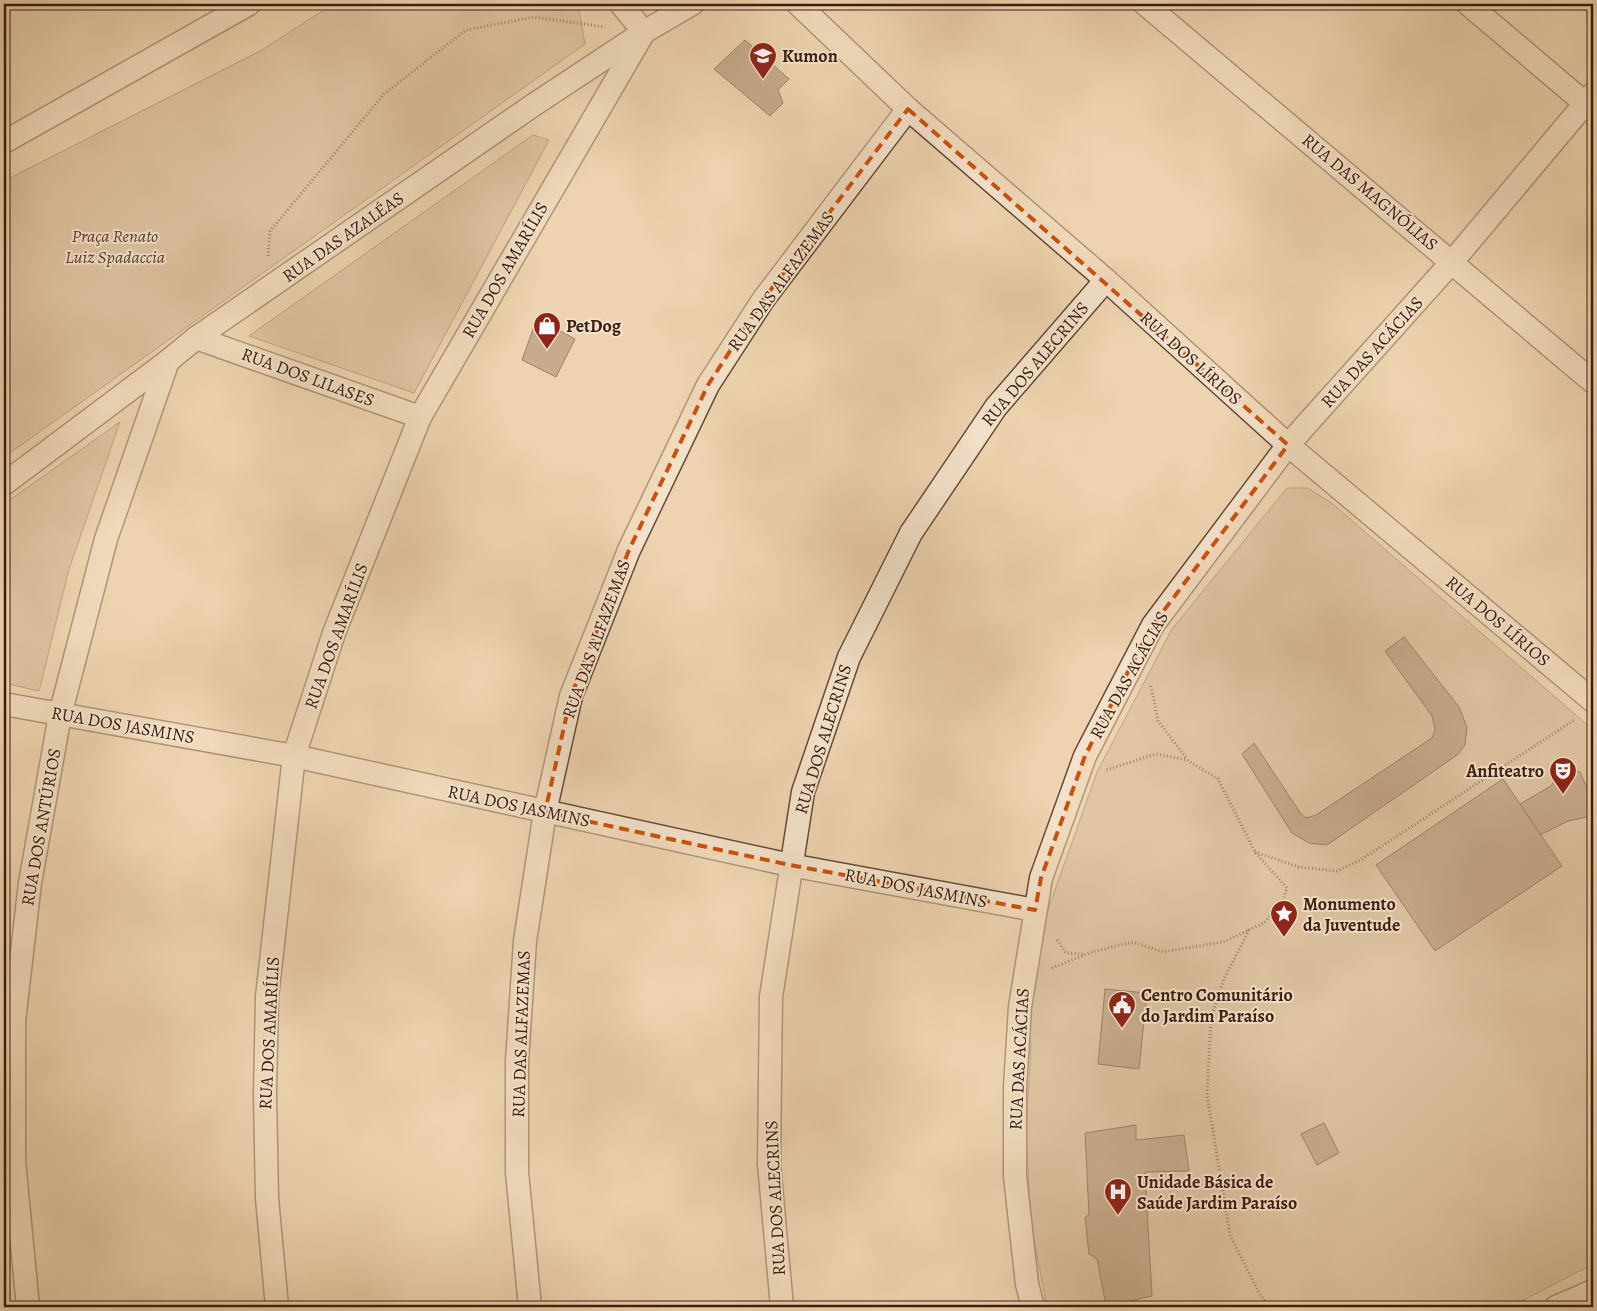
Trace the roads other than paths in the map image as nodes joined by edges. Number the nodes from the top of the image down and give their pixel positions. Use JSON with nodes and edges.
{"nodes":[{"id":1,"x":249,"y":4,"type":"edge"},
{"id":2,"x":621,"y":4,"type":"edge"},
{"id":3,"x":692,"y":4,"type":"edge"},
{"id":4,"x":798,"y":4,"type":"edge"},
{"id":5,"x":1145,"y":4,"type":"edge"},
{"id":6,"x":1468,"y":4,"type":"edge"},
{"id":7,"x":644,"y":32,"type":"junction"},
{"id":8,"x":1591,"y":102,"type":"edge"},
{"id":9,"x":908,"y":110,"type":"junction"},
{"id":10,"x":4,"y":142,"type":"edge"},
{"id":11,"x":1452,"y":262,"type":"junction"},
{"id":12,"x":1106,"y":280,"type":"junction"},
{"id":13,"x":196,"y":338,"type":"junction"},
{"id":14,"x":168,"y":361,"type":"junction"},
{"id":15,"x":1593,"y":382,"type":"edge"},
{"id":16,"x":420,"y":417,"type":"junction"},
{"id":17,"x":1288,"y":445,"type":"junction"},
{"id":18,"x":4,"y":484,"type":"edge"},
{"id":19,"x":4,"y":704,"type":"edge"},
{"id":20,"x":1586,"y":709,"type":"edge"},
{"id":21,"x":60,"y":714,"type":"junction"},
{"id":22,"x":294,"y":756,"type":"junction"},
{"id":23,"x":545,"y":812,"type":"junction"},
{"id":24,"x":790,"y":865,"type":"junction"},
{"id":25,"x":1035,"y":910,"type":"junction"},
{"id":26,"x":1593,"y":1291,"type":"edge"},
{"id":27,"x":28,"y":1307,"type":"edge"},
{"id":28,"x":277,"y":1307,"type":"edge"},
{"id":29,"x":530,"y":1307,"type":"edge"},
{"id":30,"x":782,"y":1307,"type":"edge"},
{"id":31,"x":1033,"y":1307,"type":"edge"},
{"id":32,"x":1556,"y":1307,"type":"edge"}],
"edges":[{"from":1,"to":10,"type":"street"},
{"from":2,"to":7,"type":"street"},
{"from":3,"to":7,"type":"street","name":"RUA DAS AZALÉAS"},
{"from":4,"to":9,"type":"street","name":"RUA DOS LÍRIOS"},
{"from":5,"to":11,"type":"street","name":"RUA DAS MAGNÓLIAS"},
{"from":6,"to":8,"type":"street"},
{"from":7,"to":13,"type":"street","name":"RUA DAS AZALÉAS"},
{"from":7,"to":16,"type":"street","name":"RUA DOS AMARÍLIS"},
{"from":8,"to":11,"type":"street","name":"RUA DAS ACÁCIAS"},
{"from":9,"to":12,"type":"street","name":"RUA DOS LÍRIOS"},
{"from":9,"to":23,"type":"street","name":"RUA DAS ALFAZEMAS"},
{"from":11,"to":15,"type":"street","name":"RUA DAS MAGNÓLIAS"},
{"from":11,"to":17,"type":"street","name":"RUA DAS ACÁCIAS"},
{"from":12,"to":17,"type":"street","name":"RUA DOS LÍRIOS"},
{"from":12,"to":24,"type":"street","name":"RUA DOS ALECRINS"},
{"from":13,"to":14,"type":"street","name":"RUA DAS AZALÉAS"},
{"from":13,"to":16,"type":"street","name":"RUA DOS LILASES"},
{"from":14,"to":18,"type":"street","name":"RUA DAS AZALÉAS"},
{"from":14,"to":21,"type":"street","name":"RUA DOS ANTÚRIOS"},
{"from":16,"to":22,"type":"street","name":"RUA DOS AMARÍLIS"},
{"from":17,"to":20,"type":"street","name":"RUA DOS LÍRIOS"},
{"from":17,"to":25,"type":"street","name":"RUA DAS ACÁCIAS"},
{"from":19,"to":21,"type":"street","name":"RUA DOS JASMINS"},
{"from":21,"to":22,"type":"street","name":"RUA DOS JASMINS"},
{"from":21,"to":27,"type":"street","name":"RUA DOS ANTÚRIOS"},
{"from":22,"to":23,"type":"street","name":"RUA DOS JASMINS"},
{"from":22,"to":28,"type":"street","name":"RUA DOS AMARÍLIS"},
{"from":23,"to":24,"type":"street","name":"RUA DOS JASMINS"},
{"from":23,"to":29,"type":"street","name":"RUA DAS ALFAZEMAS"},
{"from":24,"to":25,"type":"street","name":"RUA DOS JASMINS"},
{"from":24,"to":30,"type":"street","name":"RUA DOS ALECRINS"},
{"from":25,"to":31,"type":"street","name":"RUA DAS ACÁCIAS"},
{"from":26,"to":32,"type":"street"}]}
